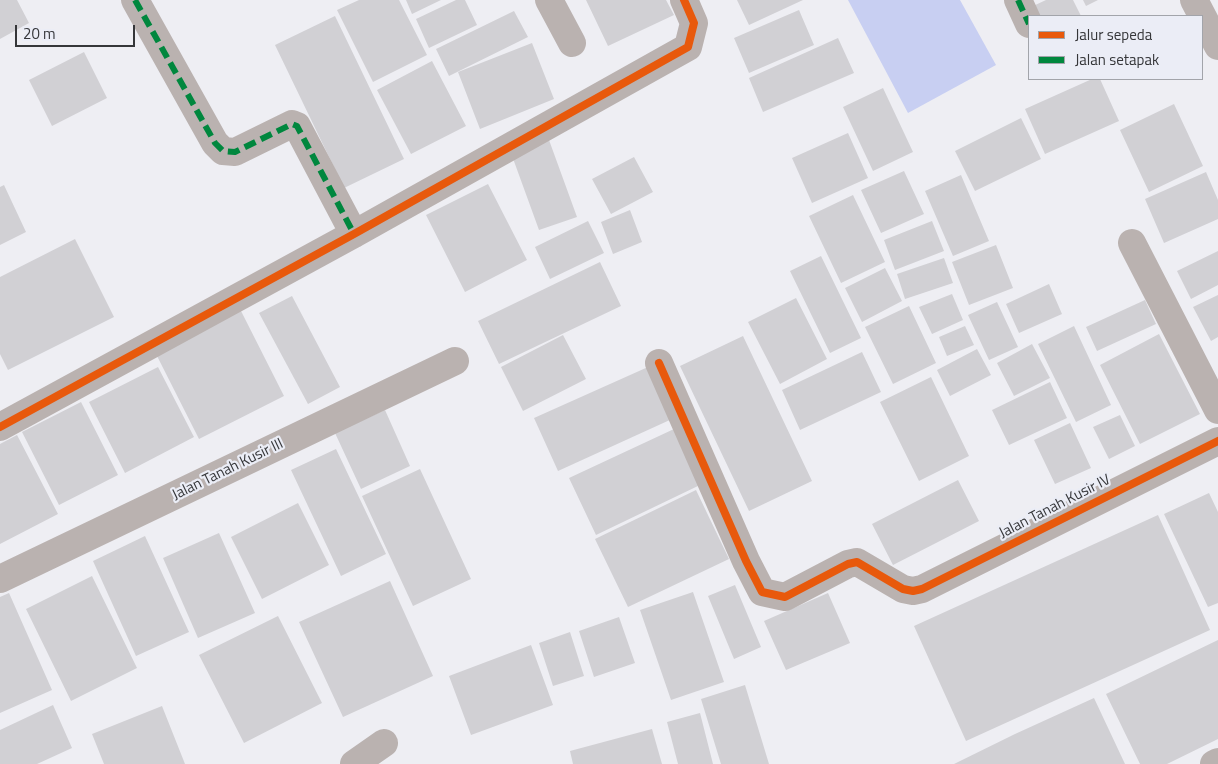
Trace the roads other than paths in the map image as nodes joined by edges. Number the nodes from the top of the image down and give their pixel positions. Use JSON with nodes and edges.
{"nodes":[{"id":1,"x":135,"y":0,"type":"edge"},
{"id":2,"x":549,"y":0,"type":"edge"},
{"id":3,"x":684,"y":0,"type":"edge"},
{"id":4,"x":1018,"y":0,"type":"edge"},
{"id":5,"x":1194,"y":0,"type":"edge"},
{"id":6,"x":1202,"y":15,"type":"edge"},
{"id":7,"x":1203,"y":17,"type":"edge"},
{"id":8,"x":1028,"y":22,"type":"edge"},
{"id":9,"x":572,"y":42,"type":"dead end"},
{"id":10,"x":1218,"y":46,"type":"edge"},
{"id":11,"x":354,"y":234,"type":"junction"},
{"id":12,"x":1132,"y":243,"type":"dead end"},
{"id":13,"x":455,"y":361,"type":"dead end"},
{"id":14,"x":659,"y":363,"type":"dead end"},
{"id":15,"x":1218,"y":410,"type":"edge"},
{"id":16,"x":0,"y":427,"type":"edge"},
{"id":17,"x":1218,"y":441,"type":"edge"},
{"id":18,"x":0,"y":579,"type":"edge"},
{"id":19,"x":384,"y":743,"type":"dead end"},
{"id":20,"x":1218,"y":762,"type":"edge"},
{"id":21,"x":354,"y":764,"type":"edge"},
{"id":22,"x":1214,"y":764,"type":"edge"}],
"edges":[{"from":1,"to":11,"type":"street"},
{"from":2,"to":9,"type":"street"},
{"from":3,"to":11,"type":"street"},
{"from":4,"to":8,"type":"street"},
{"from":5,"to":6,"type":"street"},
{"from":7,"to":10,"type":"street"},
{"from":11,"to":16,"type":"street"},
{"from":12,"to":15,"type":"street"},
{"from":13,"to":18,"type":"street","name":"Jalan Tanah Kusir III"},
{"from":14,"to":17,"type":"street","name":"Jalan Tanah Kusir IV"},
{"from":19,"to":21,"type":"street"},
{"from":20,"to":22,"type":"street"}]}
